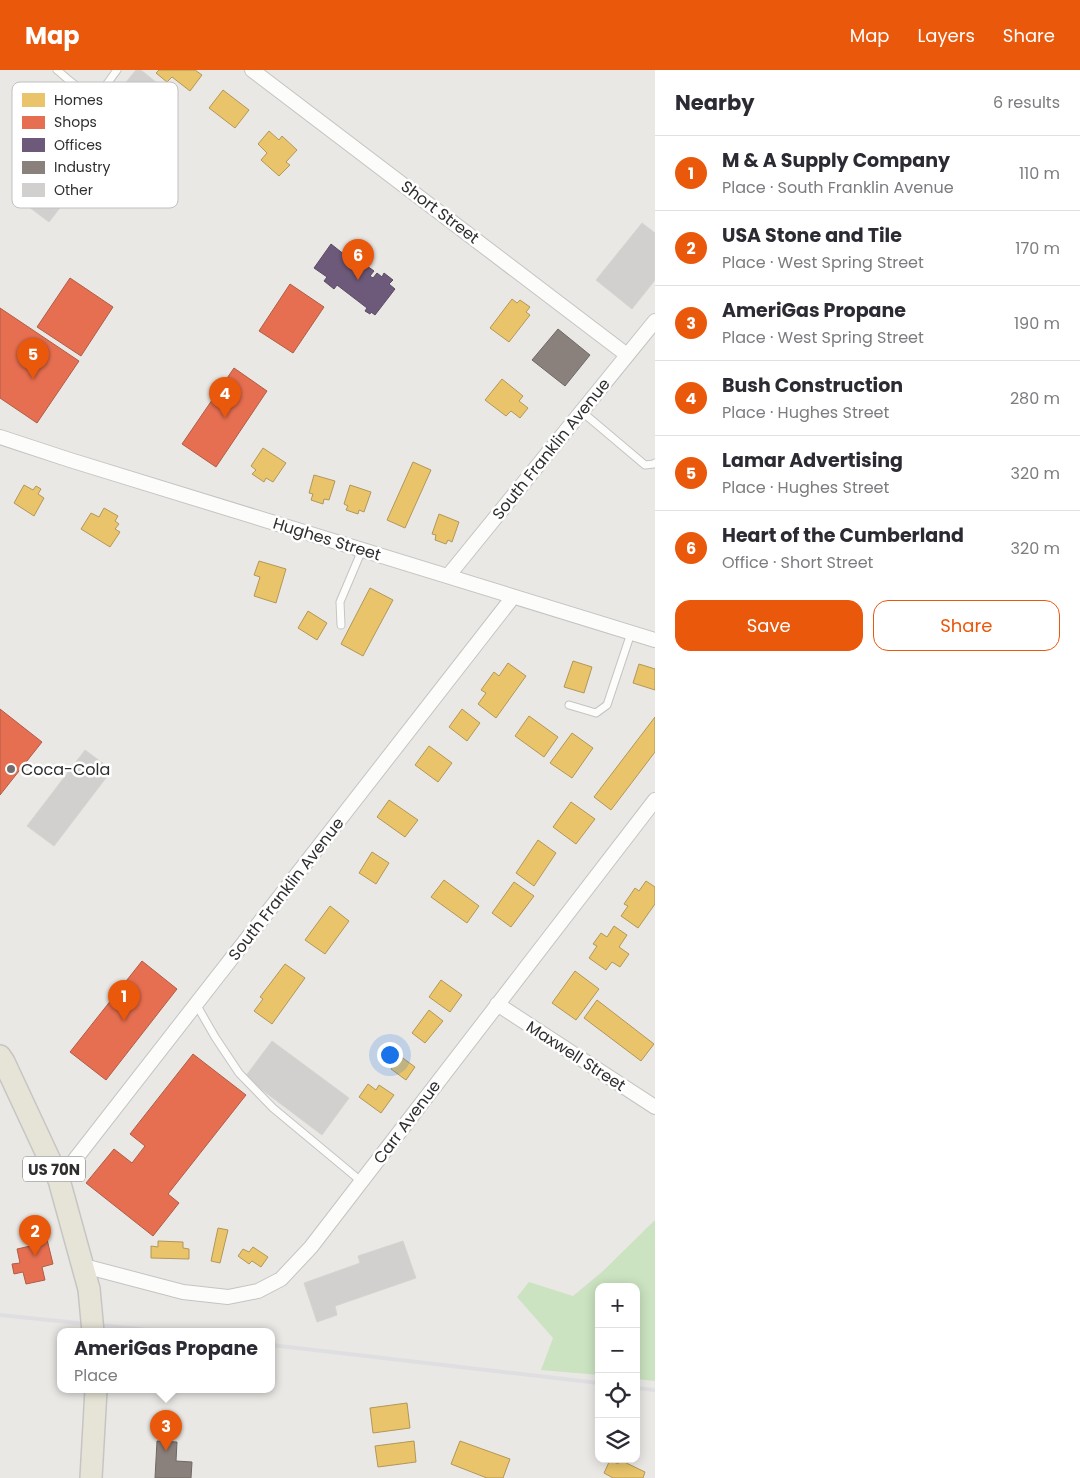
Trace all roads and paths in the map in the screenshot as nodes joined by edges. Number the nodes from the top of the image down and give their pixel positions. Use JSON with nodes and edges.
{"nodes":[{"id":1,"x":58,"y":70,"type":"edge"},
{"id":2,"x":118,"y":70,"type":"edge"},
{"id":3,"x":252,"y":70,"type":"edge"},
{"id":4,"x":73,"y":82,"type":"edge"},
{"id":5,"x":108,"y":82,"type":"edge"},
{"id":6,"x":655,"y":321,"type":"edge"},
{"id":7,"x":627,"y":355,"type":"junction"},
{"id":8,"x":581,"y":411,"type":"junction"},
{"id":9,"x":0,"y":437,"type":"edge"},
{"id":10,"x":654,"y":463,"type":"edge"},
{"id":11,"x":362,"y":550,"type":"junction"},
{"id":12,"x":448,"y":576,"type":"junction"},
{"id":13,"x":513,"y":597,"type":"junction"},
{"id":14,"x":341,"y":625,"type":"dead end"},
{"id":15,"x":631,"y":633,"type":"junction"},
{"id":16,"x":655,"y":640,"type":"edge"},
{"id":17,"x":569,"y":705,"type":"dead end"},
{"id":18,"x":655,"y":800,"type":"edge"},
{"id":19,"x":196,"y":1004,"type":"junction"},
{"id":20,"x":497,"y":1004,"type":"junction"},
{"id":21,"x":0,"y":1056,"type":"edge"},
{"id":22,"x":655,"y":1107,"type":"edge"},
{"id":23,"x":59,"y":1180,"type":"junction"},
{"id":24,"x":362,"y":1182,"type":"junction"},
{"id":25,"x":84,"y":1266,"type":"junction"},
{"id":26,"x":93,"y":1328,"type":"edge"},
{"id":27,"x":96,"y":1393,"type":"edge"},
{"id":28,"x":91,"y":1478,"type":"edge"}],
"edges":[{"from":1,"to":4,"type":"lane"},
{"from":2,"to":5,"type":"lane"},
{"from":3,"to":7,"type":"street","name":"Short Street"},
{"from":6,"to":7,"type":"street","name":"South Franklin Avenue"},
{"from":7,"to":8,"type":"street","name":"South Franklin Avenue"},
{"from":8,"to":10,"type":"lane"},
{"from":8,"to":12,"type":"street","name":"South Franklin Avenue"},
{"from":9,"to":11,"type":"street","name":"Hughes Street"},
{"from":11,"to":12,"type":"street","name":"Hughes Street"},
{"from":11,"to":14,"type":"lane"},
{"from":12,"to":13,"type":"street","name":"Hughes Street"},
{"from":13,"to":15,"type":"street","name":"Hughes Street"},
{"from":13,"to":19,"type":"street","name":"South Franklin Avenue"},
{"from":15,"to":16,"type":"street","name":"Hughes Street"},
{"from":15,"to":17,"type":"lane"},
{"from":18,"to":20,"type":"street","name":"Carr Avenue"},
{"from":19,"to":23,"type":"street","name":"South Franklin Avenue"},
{"from":19,"to":24,"type":"lane"},
{"from":20,"to":22,"type":"street","name":"Maxwell Street"},
{"from":20,"to":24,"type":"street","name":"Carr Avenue"},
{"from":21,"to":23,"type":"main road","number":"US 70N"},
{"from":23,"to":25,"type":"main road","number":"US 70N"},
{"from":24,"to":25,"type":"street","name":"Carr Avenue"},
{"from":25,"to":26,"type":"main road","number":"US 70N","bridge":true},
{"from":27,"to":28,"type":"main road"}]}
